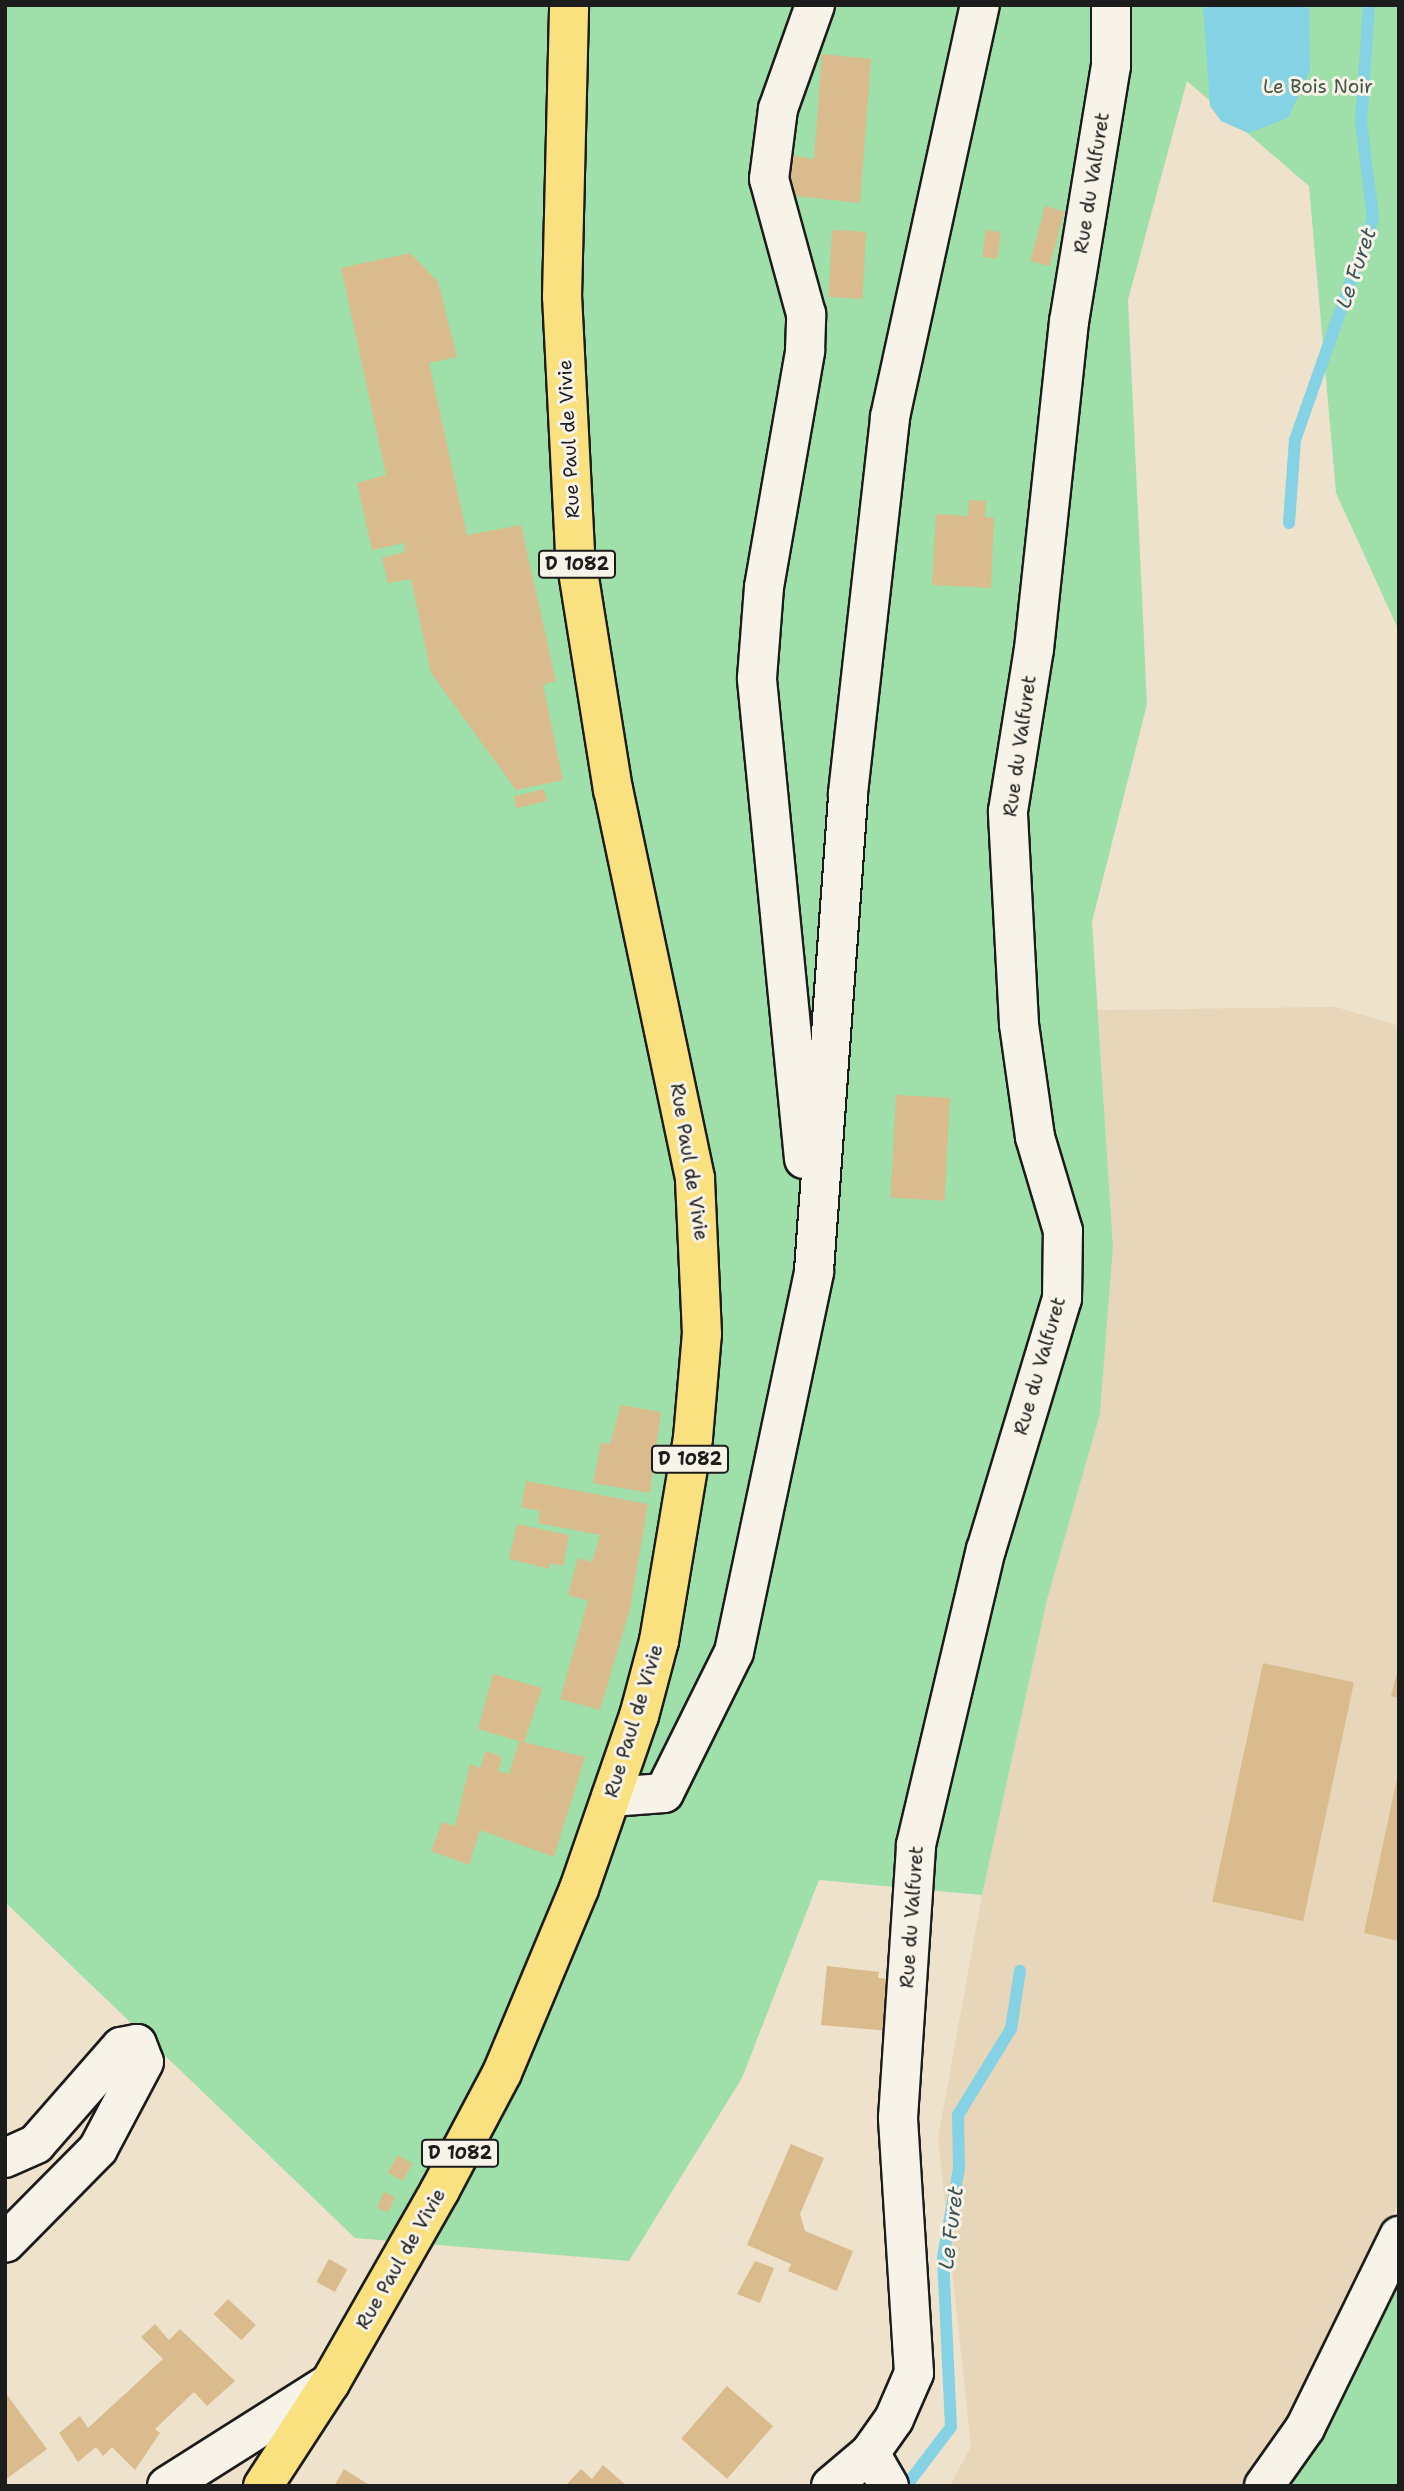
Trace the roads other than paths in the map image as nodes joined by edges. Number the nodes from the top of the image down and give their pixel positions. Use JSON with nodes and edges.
{"nodes":[{"id":1,"x":569,"y":5,"type":"edge"},
{"id":2,"x":815,"y":5,"type":"edge"},
{"id":3,"x":980,"y":5,"type":"edge"},
{"id":4,"x":1111,"y":5,"type":"edge"},
{"id":5,"x":817,"y":1230,"type":"junction"},
{"id":6,"x":611,"y":1797,"type":"junction"},
{"id":7,"x":5,"y":2158,"type":"edge"},
{"id":8,"x":1399,"y":2236,"type":"edge"},
{"id":9,"x":5,"y":2243,"type":"edge"},
{"id":10,"x":330,"y":2383,"type":"junction"},
{"id":11,"x":880,"y":2472,"type":"edge"},
{"id":12,"x":167,"y":2486,"type":"edge"},
{"id":13,"x":263,"y":2486,"type":"edge"},
{"id":14,"x":831,"y":2486,"type":"edge"},
{"id":15,"x":1264,"y":2486,"type":"edge"}],
"edges":[{"from":1,"to":6,"type":"main road","name":"Rue Paul de Vivie","number":"D 1082"},
{"from":2,"to":5,"type":"street"},
{"from":3,"to":5,"type":"street"},
{"from":4,"to":11,"type":"street","name":"Rue du Valfuret"},
{"from":5,"to":6,"type":"street"},
{"from":6,"to":10,"type":"main road","name":"Rue Paul de Vivie","number":"D 1082"},
{"from":7,"to":9,"type":"street"},
{"from":8,"to":15,"type":"street"},
{"from":10,"to":12,"type":"street"},
{"from":10,"to":13,"type":"main road","name":"Rue Paul de Vivie","number":"D 1082"},
{"from":11,"to":14,"type":"street","name":"Rue du Valfuret"}]}
